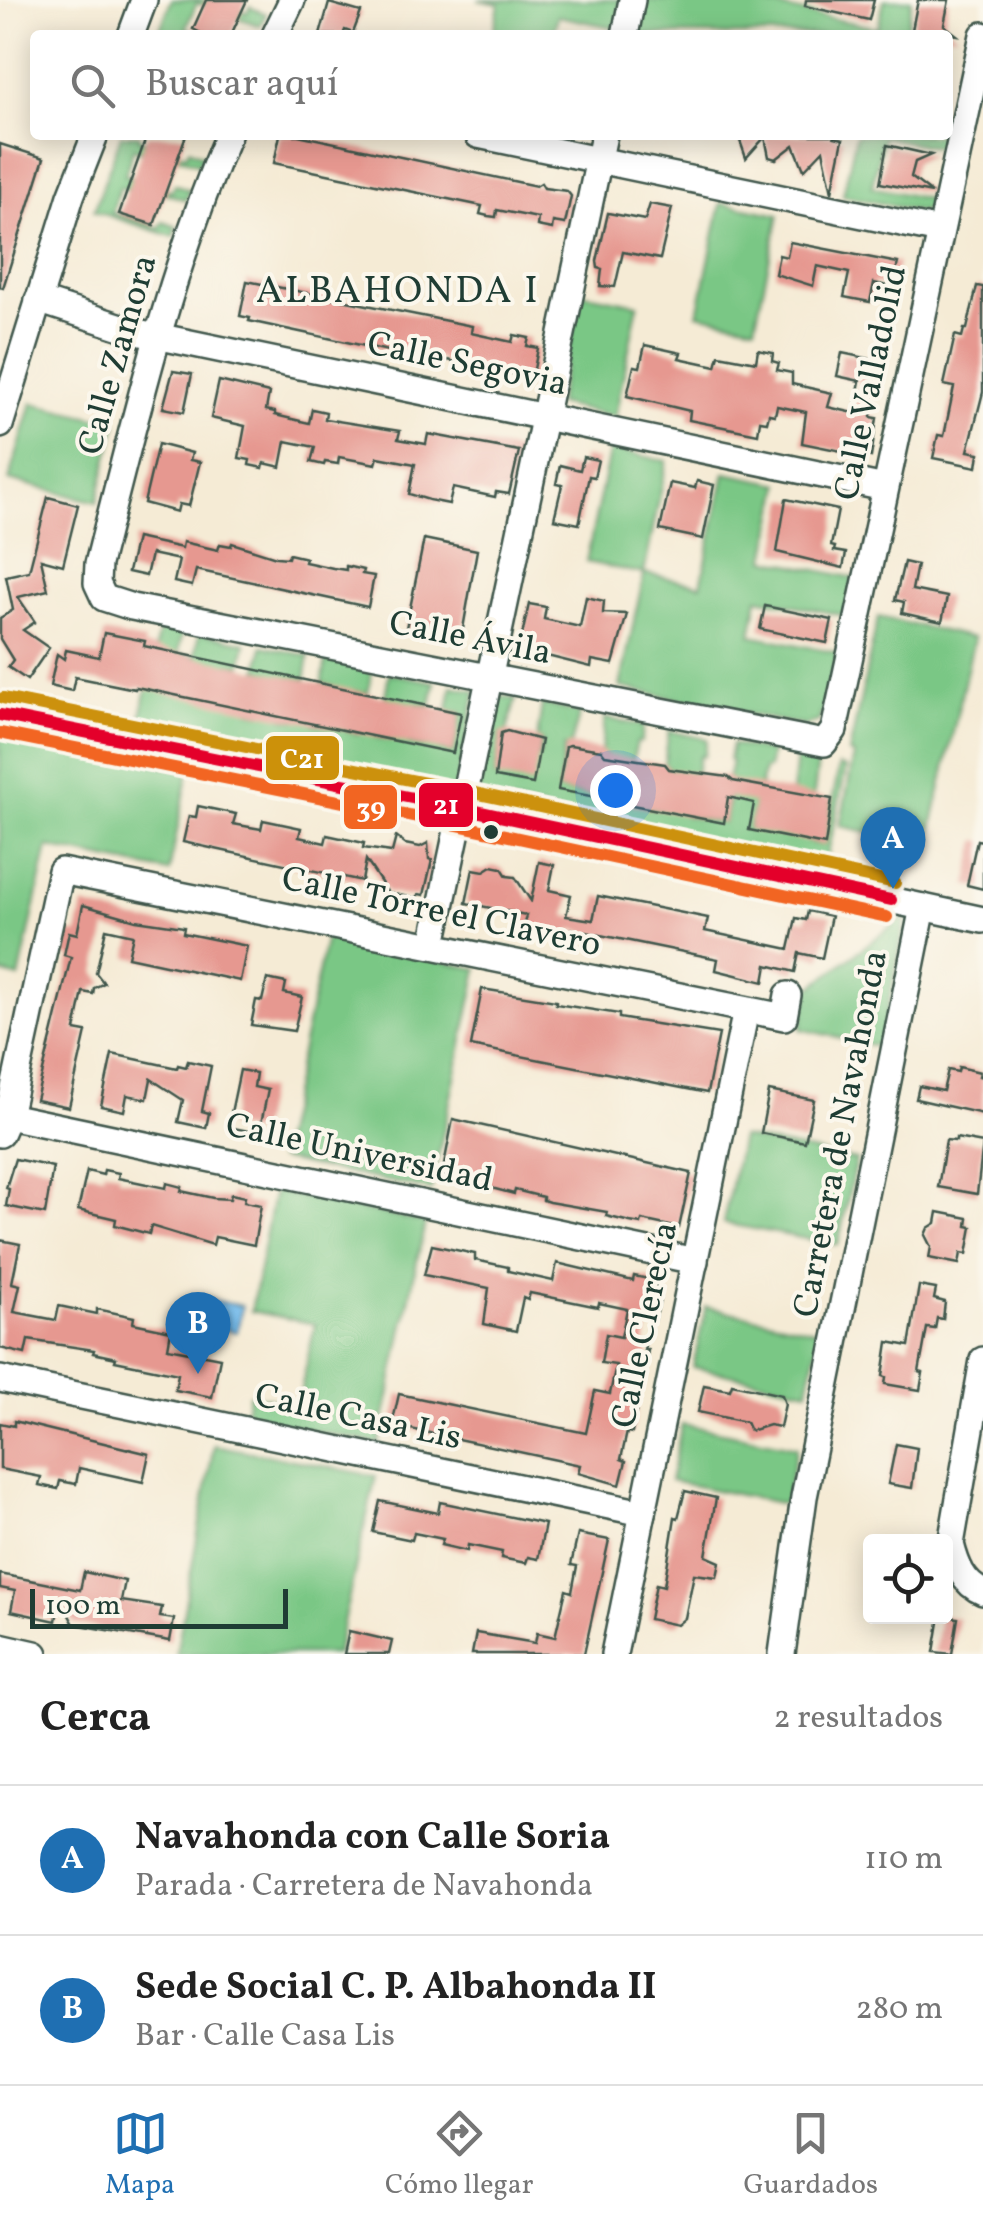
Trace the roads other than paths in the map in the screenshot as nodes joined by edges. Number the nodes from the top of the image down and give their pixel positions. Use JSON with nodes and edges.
{"nodes":[{"id":1,"x":144,"y":0,"type":"edge"},
{"id":2,"x":292,"y":0,"type":"edge"},
{"id":3,"x":632,"y":0,"type":"edge"},
{"id":4,"x":134,"y":30,"type":"edge"},
{"id":5,"x":277,"y":30,"type":"edge"},
{"id":6,"x":625,"y":30,"type":"edge"},
{"id":7,"x":983,"y":35,"type":"edge"},
{"id":8,"x":92,"y":140,"type":"edge"},
{"id":9,"x":226,"y":140,"type":"edge"},
{"id":10,"x":525,"y":140,"type":"edge"},
{"id":11,"x":601,"y":148,"type":"edge"},
{"id":12,"x":940,"y":231,"type":"junction"},
{"id":13,"x":38,"y":300,"type":"junction"},
{"id":14,"x":156,"y":336,"type":"junction"},
{"id":15,"x":544,"y":417,"type":"junction"},
{"id":16,"x":0,"y":426,"type":"edge"},
{"id":17,"x":885,"y":488,"type":"junction"},
{"id":18,"x":104,"y":598,"type":"joint"},
{"id":19,"x":489,"y":678,"type":"junction"},
{"id":20,"x":0,"y":715,"type":"edge"},
{"id":21,"x":824,"y":744,"type":"joint"},
{"id":22,"x":462,"y":808,"type":"junction"},
{"id":23,"x":924,"y":907,"type":"junction"},
{"id":24,"x":983,"y":920,"type":"edge"},
{"id":25,"x":436,"y":930,"type":"dead end"},
{"id":26,"x":788,"y":995,"type":"dead end"},
{"id":27,"x":746,"y":1010,"type":"junction"},
{"id":28,"x":4,"y":1125,"type":"edge"},
{"id":29,"x":695,"y":1261,"type":"junction"},
{"id":30,"x":983,"y":1360,"type":"edge"},
{"id":31,"x":0,"y":1378,"type":"edge"},
{"id":32,"x":643,"y":1513,"type":"junction"},
{"id":33,"x":974,"y":1585,"type":"edge"},
{"id":34,"x":0,"y":1646,"type":"edge"},
{"id":35,"x":34,"y":1654,"type":"edge"},
{"id":36,"x":614,"y":1654,"type":"edge"},
{"id":37,"x":782,"y":1654,"type":"edge"}],
"edges":[{"from":1,"to":4,"type":"street"},
{"from":2,"to":5,"type":"street"},
{"from":3,"to":6,"type":"street"},
{"from":7,"to":12,"type":"street","name":"Calle Valladolid"},
{"from":8,"to":13,"type":"street"},
{"from":9,"to":14,"type":"street","name":"Calle Zamora"},
{"from":10,"to":11,"type":"street"},
{"from":11,"to":12,"type":"street"},
{"from":11,"to":15,"type":"street"},
{"from":12,"to":17,"type":"street","name":"Calle Valladolid"},
{"from":13,"to":14,"type":"street","name":"Calle Segovia"},
{"from":13,"to":16,"type":"street"},
{"from":14,"to":15,"type":"street","name":"Calle Segovia"},
{"from":14,"to":18,"type":"street","name":"Calle Zamora"},
{"from":15,"to":17,"type":"street","name":"Calle Segovia"},
{"from":15,"to":19,"type":"street"},
{"from":17,"to":21,"type":"street","name":"Calle Valladolid"},
{"from":18,"to":19,"type":"street","name":"Calle Ávila"},
{"from":19,"to":21,"type":"street","name":"Calle Ávila"},
{"from":19,"to":22,"type":"street"},
{"from":20,"to":22,"type":"street","name":"Carretera de Navahonda"},
{"from":22,"to":23,"type":"street","name":"Carretera de Navahonda"},
{"from":22,"to":25,"type":"street"},
{"from":23,"to":24,"type":"street"},
{"from":23,"to":37,"type":"street","name":"Carretera de Navahonda"},
{"from":26,"to":27,"type":"street","name":"Calle Torre el Clavero"},
{"from":27,"to":28,"type":"street","name":"Calle Torre el Clavero"},
{"from":27,"to":29,"type":"street","name":"Calle Clerecía"},
{"from":28,"to":29,"type":"street","name":"Calle Universidad"},
{"from":29,"to":32,"type":"street","name":"Calle Clerecía"},
{"from":30,"to":33,"type":"street"},
{"from":31,"to":32,"type":"street","name":"Calle Casa Lis"},
{"from":32,"to":36,"type":"street","name":"Calle Clerecía"},
{"from":34,"to":35,"type":"street"}]}
